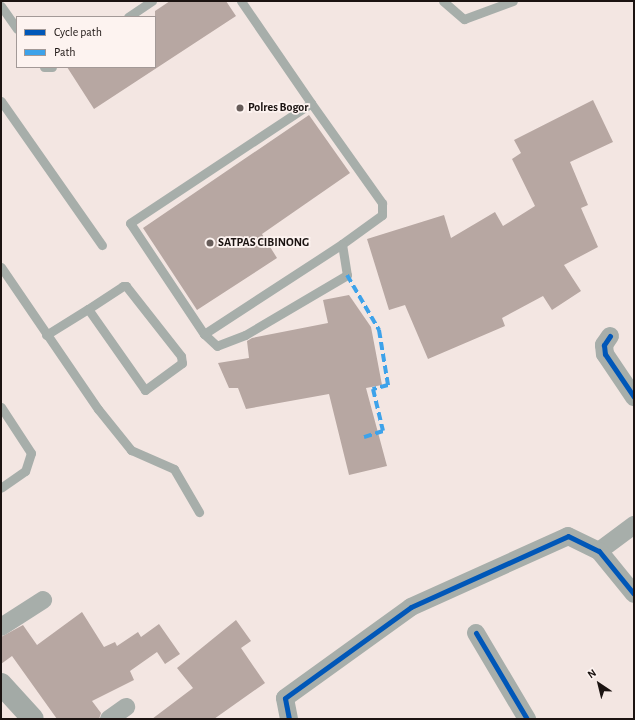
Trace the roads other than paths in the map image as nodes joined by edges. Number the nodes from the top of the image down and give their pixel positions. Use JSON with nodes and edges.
{"nodes":[{"id":1,"x":152,"y":1,"type":"edge"},
{"id":2,"x":241,"y":1,"type":"edge"},
{"id":3,"x":443,"y":1,"type":"edge"},
{"id":4,"x":513,"y":1,"type":"edge"},
{"id":5,"x":1,"y":6,"type":"edge"},
{"id":6,"x":130,"y":16,"type":"edge"},
{"id":7,"x":16,"y":28,"type":"edge"},
{"id":8,"x":1,"y":101,"type":"edge"},
{"id":9,"x":311,"y":103,"type":"junction"},
{"id":10,"x":102,"y":244,"type":"dead end"},
{"id":11,"x":342,"y":244,"type":"junction"},
{"id":12,"x":1,"y":267,"type":"edge"},
{"id":13,"x":88,"y":309,"type":"junction"},
{"id":14,"x":204,"y":334,"type":"junction"},
{"id":15,"x":46,"y":335,"type":"junction"},
{"id":16,"x":610,"y":336,"type":"dead end"},
{"id":17,"x":634,"y":397,"type":"edge"},
{"id":18,"x":1,"y":407,"type":"edge"},
{"id":19,"x":1,"y":488,"type":"edge"},
{"id":20,"x":199,"y":512,"type":"dead end"},
{"id":21,"x":634,"y":525,"type":"edge"},
{"id":22,"x":599,"y":552,"type":"junction"},
{"id":23,"x":634,"y":594,"type":"edge"},
{"id":24,"x":43,"y":600,"type":"dead end"},
{"id":25,"x":1,"y":628,"type":"edge"},
{"id":26,"x":476,"y":633,"type":"dead end"},
{"id":27,"x":1,"y":684,"type":"edge"},
{"id":28,"x":126,"y":707,"type":"dead end"},
{"id":29,"x":33,"y":719,"type":"edge"},
{"id":30,"x":109,"y":719,"type":"edge"},
{"id":31,"x":289,"y":719,"type":"edge"},
{"id":32,"x":527,"y":719,"type":"edge"}],
"edges":[{"from":1,"to":6,"type":"lane"},
{"from":2,"to":9,"type":"lane"},
{"from":3,"to":4,"type":"lane"},
{"from":5,"to":7,"type":"lane"},
{"from":8,"to":10,"type":"lane"},
{"from":9,"to":11,"type":"lane"},
{"from":9,"to":14,"type":"lane"},
{"from":11,"to":14,"type":"lane"},
{"from":11,"to":14,"type":"lane"},
{"from":12,"to":15,"type":"lane"},
{"from":13,"to":13,"type":"lane"},
{"from":13,"to":15,"type":"lane"},
{"from":15,"to":20,"type":"lane"},
{"from":16,"to":17,"type":"street"},
{"from":18,"to":19,"type":"lane"},
{"from":21,"to":22,"type":"street"},
{"from":22,"to":23,"type":"street"},
{"from":22,"to":31,"type":"street"},
{"from":24,"to":25,"type":"street"},
{"from":26,"to":32,"type":"street"},
{"from":27,"to":29,"type":"street"},
{"from":28,"to":30,"type":"street"}]}
